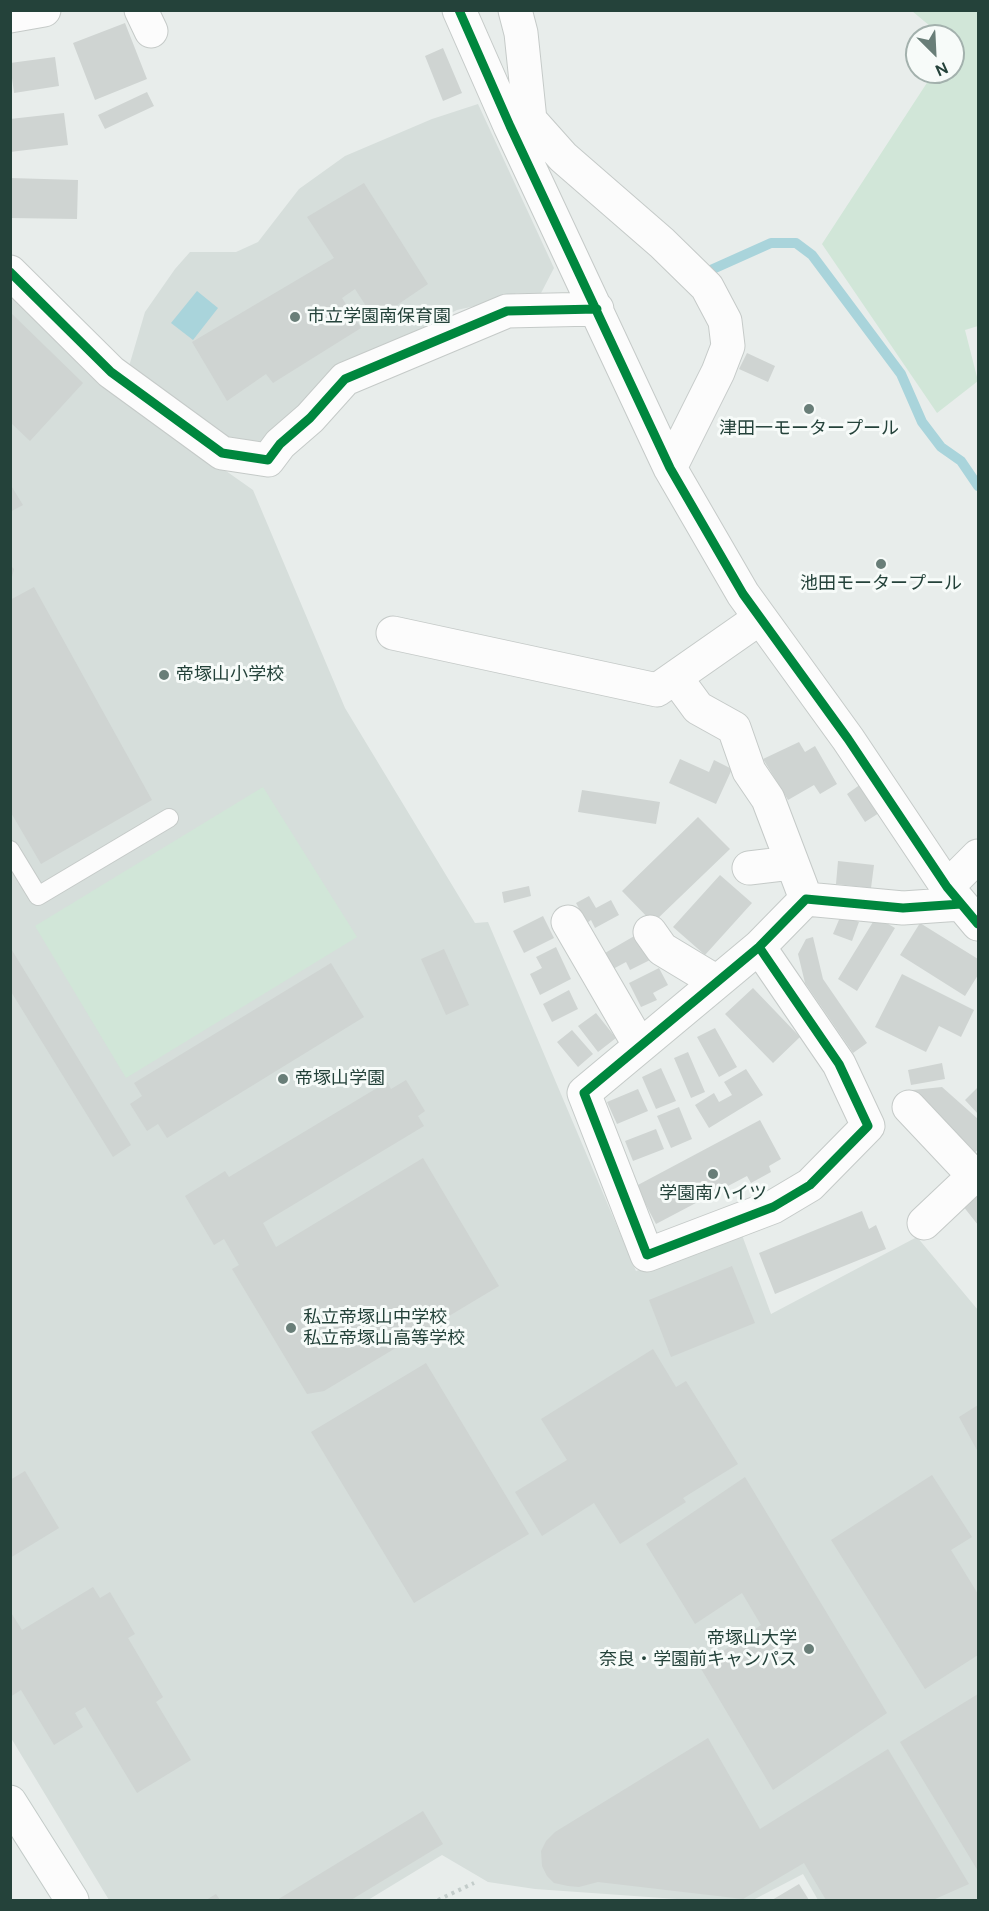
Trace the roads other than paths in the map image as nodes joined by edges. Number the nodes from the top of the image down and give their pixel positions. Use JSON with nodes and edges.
{"nodes":[{"id":1,"x":44,"y":10,"type":"edge"},
{"id":2,"x":459,"y":10,"type":"edge"},
{"id":3,"x":515,"y":10,"type":"edge"},
{"id":4,"x":10,"y":16,"type":"edge"},
{"id":5,"x":520,"y":123,"type":"junction"},
{"id":6,"x":10,"y":272,"type":"edge"},
{"id":7,"x":597,"y":309,"type":"junction"},
{"id":8,"x":670,"y":468,"type":"junction"},
{"id":9,"x":760,"y":618,"type":"junction"},
{"id":10,"x":393,"y":633,"type":"dead end"},
{"id":11,"x":676,"y":678,"type":"junction"},
{"id":12,"x":169,"y":818,"type":"dead end"},
{"id":13,"x":10,"y":850,"type":"edge"},
{"id":14,"x":978,"y":856,"type":"edge"},
{"id":15,"x":791,"y":863,"type":"junction"},
{"id":16,"x":749,"y":868,"type":"dead end"},
{"id":17,"x":806,"y":899,"type":"junction"},
{"id":18,"x":962,"y":905,"type":"edge"},
{"id":19,"x":568,"y":922,"type":"dead end"},
{"id":20,"x":650,"y":932,"type":"dead end"},
{"id":21,"x":759,"y":947,"type":"junction"},
{"id":22,"x":715,"y":981,"type":"junction"},
{"id":23,"x":640,"y":1046,"type":"junction"},
{"id":24,"x":909,"y":1107,"type":"dead end"},
{"id":25,"x":976,"y":1174,"type":"edge"},
{"id":26,"x":924,"y":1224,"type":"dead end"},
{"id":27,"x":10,"y":1802,"type":"edge"},
{"id":28,"x":72,"y":1900,"type":"edge"}],
"edges":[{"from":1,"to":4,"type":"street"},
{"from":2,"to":5,"type":"street"},
{"from":3,"to":5,"type":"street"},
{"from":5,"to":7,"type":"street"},
{"from":5,"to":8,"type":"street"},
{"from":6,"to":7,"type":"street"},
{"from":7,"to":8,"type":"street"},
{"from":8,"to":9,"type":"street"},
{"from":9,"to":11,"type":"street"},
{"from":9,"to":18,"type":"street"},
{"from":10,"to":11,"type":"street"},
{"from":11,"to":15,"type":"street"},
{"from":12,"to":13,"type":"lane"},
{"from":14,"to":18,"type":"street"},
{"from":15,"to":16,"type":"street"},
{"from":15,"to":17,"type":"street"},
{"from":17,"to":18,"type":"street"},
{"from":17,"to":21,"type":"street"},
{"from":19,"to":23,"type":"street"},
{"from":20,"to":22,"type":"street"},
{"from":21,"to":22,"type":"street"},
{"from":21,"to":23,"type":"street"},
{"from":22,"to":23,"type":"street"},
{"from":24,"to":25,"type":"street"},
{"from":25,"to":26,"type":"street"},
{"from":27,"to":28,"type":"street"}]}
